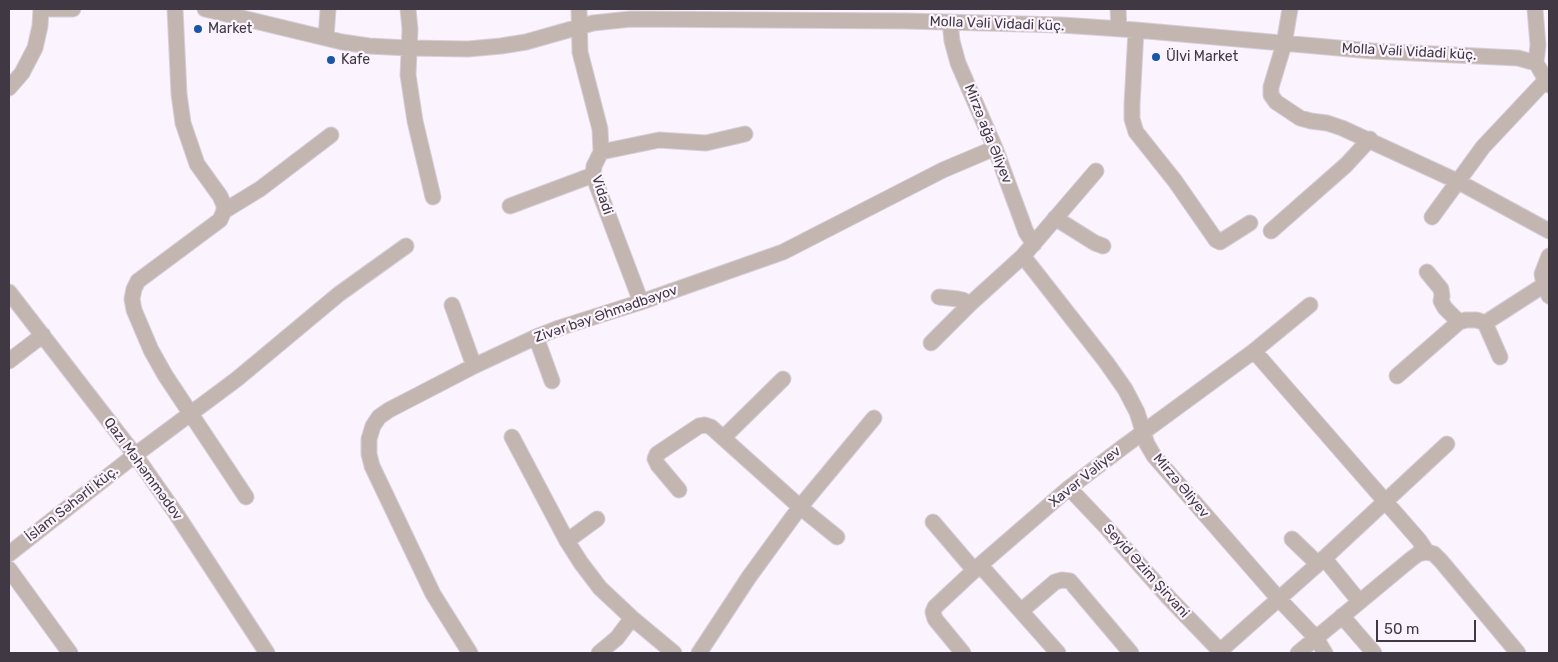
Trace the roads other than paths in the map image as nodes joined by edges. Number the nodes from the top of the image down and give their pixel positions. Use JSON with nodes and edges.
{"nodes":[{"id":1,"x":41,"y":9,"type":"edge"},
{"id":2,"x":46,"y":9,"type":"edge"},
{"id":3,"x":73,"y":9,"type":"edge"},
{"id":4,"x":175,"y":9,"type":"edge"},
{"id":5,"x":213,"y":9,"type":"edge"},
{"id":6,"x":328,"y":9,"type":"edge"},
{"id":7,"x":408,"y":9,"type":"edge"},
{"id":8,"x":579,"y":9,"type":"edge"},
{"id":9,"x":1118,"y":9,"type":"edge"},
{"id":10,"x":1290,"y":9,"type":"edge"},
{"id":11,"x":1535,"y":9,"type":"edge"},
{"id":12,"x":739,"y":14,"type":"edge"},
{"id":13,"x":904,"y":15,"type":"edge"},
{"id":14,"x":950,"y":22,"type":"junction"},
{"id":15,"x":578,"y":26,"type":"junction"},
{"id":16,"x":1119,"y":29,"type":"junction"},
{"id":17,"x":1136,"y":30,"type":"junction"},
{"id":18,"x":326,"y":38,"type":"junction"},
{"id":19,"x":1284,"y":44,"type":"junction"},
{"id":20,"x":408,"y":48,"type":"junction"},
{"id":21,"x":1536,"y":63,"type":"junction"},
{"id":22,"x":1548,"y":83,"type":"edge"},
{"id":23,"x":9,"y":88,"type":"edge"},
{"id":24,"x":745,"y":134,"type":"dead end"},
{"id":25,"x":332,"y":135,"type":"dead end"},
{"id":26,"x":1370,"y":140,"type":"junction"},
{"id":27,"x":995,"y":148,"type":"junction"},
{"id":28,"x":601,"y":152,"type":"junction"},
{"id":29,"x":1096,"y":171,"type":"dead end"},
{"id":30,"x":593,"y":175,"type":"junction"},
{"id":31,"x":1457,"y":181,"type":"junction"},
{"id":32,"x":433,"y":197,"type":"dead end"},
{"id":33,"x":510,"y":206,"type":"dead end"},
{"id":34,"x":224,"y":212,"type":"junction"},
{"id":35,"x":1432,"y":217,"type":"dead end"},
{"id":36,"x":1055,"y":218,"type":"junction"},
{"id":37,"x":1250,"y":223,"type":"dead end"},
{"id":38,"x":1271,"y":231,"type":"dead end"},
{"id":39,"x":1549,"y":231,"type":"edge"},
{"id":40,"x":1034,"y":244,"type":"junction"},
{"id":41,"x":406,"y":246,"type":"dead end"},
{"id":42,"x":1103,"y":246,"type":"dead end"},
{"id":43,"x":1023,"y":256,"type":"junction"},
{"id":44,"x":1549,"y":256,"type":"edge"},
{"id":45,"x":1427,"y":272,"type":"dead end"},
{"id":46,"x":1547,"y":290,"type":"edge"},
{"id":47,"x":9,"y":292,"type":"edge"},
{"id":48,"x":939,"y":298,"type":"dead end"},
{"id":49,"x":641,"y":302,"type":"junction"},
{"id":50,"x":452,"y":305,"type":"dead end"},
{"id":51,"x":969,"y":305,"type":"junction"},
{"id":52,"x":1310,"y":305,"type":"dead end"},
{"id":53,"x":1459,"y":322,"type":"junction"},
{"id":54,"x":1485,"y":323,"type":"junction"},
{"id":55,"x":43,"y":335,"type":"junction"},
{"id":56,"x":536,"y":337,"type":"junction"},
{"id":57,"x":931,"y":343,"type":"dead end"},
{"id":58,"x":1254,"y":351,"type":"junction"},
{"id":59,"x":1500,"y":356,"type":"dead end"},
{"id":60,"x":9,"y":361,"type":"edge"},
{"id":61,"x":474,"y":366,"type":"junction"},
{"id":62,"x":1397,"y":376,"type":"dead end"},
{"id":63,"x":783,"y":379,"type":"dead end"},
{"id":64,"x":552,"y":381,"type":"dead end"},
{"id":65,"x":191,"y":413,"type":"junction"},
{"id":66,"x":874,"y":418,"type":"dead end"},
{"id":67,"x":1144,"y":431,"type":"junction"},
{"id":68,"x":512,"y":437,"type":"dead end"},
{"id":69,"x":723,"y":438,"type":"junction"},
{"id":70,"x":1447,"y":444,"type":"dead end"},
{"id":71,"x":135,"y":455,"type":"junction"},
{"id":72,"x":1069,"y":488,"type":"junction"},
{"id":73,"x":679,"y":490,"type":"dead end"},
{"id":74,"x":246,"y":497,"type":"dead end"},
{"id":75,"x":1386,"y":502,"type":"junction"},
{"id":76,"x":800,"y":507,"type":"junction"},
{"id":77,"x":597,"y":519,"type":"dead end"},
{"id":78,"x":932,"y":522,"type":"dead end"},
{"id":79,"x":837,"y":537,"type":"dead end"},
{"id":80,"x":1292,"y":539,"type":"dead end"},
{"id":81,"x":567,"y":541,"type":"junction"},
{"id":82,"x":1427,"y":552,"type":"junction"},
{"id":83,"x":9,"y":554,"type":"edge"},
{"id":84,"x":1321,"y":561,"type":"junction"},
{"id":85,"x":977,"y":567,"type":"junction"},
{"id":86,"x":9,"y":569,"type":"edge"},
{"id":87,"x":1278,"y":598,"type":"junction"},
{"id":88,"x":1359,"y":602,"type":"junction"},
{"id":89,"x":1021,"y":611,"type":"junction"},
{"id":90,"x":1342,"y":616,"type":"junction"},
{"id":91,"x":632,"y":618,"type":"junction"},
{"id":92,"x":1316,"y":638,"type":"junction"},
{"id":93,"x":1221,"y":652,"type":"edge"},
{"id":94,"x":70,"y":653,"type":"edge"},
{"id":95,"x":267,"y":653,"type":"edge"},
{"id":96,"x":470,"y":653,"type":"edge"},
{"id":97,"x":599,"y":653,"type":"edge"},
{"id":98,"x":674,"y":653,"type":"edge"},
{"id":99,"x":699,"y":653,"type":"edge"},
{"id":100,"x":963,"y":653,"type":"edge"},
{"id":101,"x":1058,"y":653,"type":"edge"},
{"id":102,"x":1131,"y":653,"type":"edge"},
{"id":103,"x":1298,"y":653,"type":"edge"},
{"id":104,"x":1325,"y":653,"type":"edge"},
{"id":105,"x":1374,"y":653,"type":"edge"},
{"id":106,"x":1518,"y":653,"type":"edge"}],
"edges":[{"from":1,"to":23,"type":"street"},
{"from":2,"to":3,"type":"street"},
{"from":4,"to":34,"type":"street"},
{"from":5,"to":18,"type":"street","name":"Molla Vəli Vidadi küç."},
{"from":6,"to":18,"type":"street"},
{"from":7,"to":20,"type":"street"},
{"from":8,"to":15,"type":"street","name":"Vidadi"},
{"from":9,"to":16,"type":"street"},
{"from":10,"to":19,"type":"street"},
{"from":11,"to":21,"type":"street"},
{"from":12,"to":13,"type":"street","name":"Molla Vəli Vidadi küç."},
{"from":12,"to":15,"type":"street","name":"Molla Vəli Vidadi küç."},
{"from":13,"to":14,"type":"street","name":"Molla Vəli Vidadi küç."},
{"from":14,"to":16,"type":"street","name":"Molla Vəli Vidadi küç."},
{"from":14,"to":27,"type":"street","name":"Mirzə ağa Əliyev"},
{"from":15,"to":20,"type":"street","name":"Molla Vəli Vidadi küç."},
{"from":15,"to":28,"type":"street","name":"Vidadi"},
{"from":16,"to":17,"type":"street","name":"Molla Vəli Vidadi küç."},
{"from":17,"to":19,"type":"street","name":"Molla Vəli Vidadi küç."},
{"from":17,"to":37,"type":"street"},
{"from":18,"to":20,"type":"street","name":"Molla Vəli Vidadi küç."},
{"from":19,"to":21,"type":"street","name":"Molla Vəli Vidadi küç."},
{"from":19,"to":26,"type":"street"},
{"from":20,"to":32,"type":"street"},
{"from":21,"to":22,"type":"street"},
{"from":22,"to":31,"type":"street"},
{"from":24,"to":28,"type":"street"},
{"from":25,"to":34,"type":"street"},
{"from":26,"to":31,"type":"street"},
{"from":26,"to":38,"type":"street"},
{"from":27,"to":40,"type":"street","name":"Mirzə ağa Əliyev"},
{"from":27,"to":49,"type":"street","name":"Zivər bəy Əhmədbəyov"},
{"from":28,"to":30,"type":"street","name":"Vidadi"},
{"from":29,"to":36,"type":"street"},
{"from":30,"to":33,"type":"street"},
{"from":30,"to":49,"type":"street","name":"Vidadi"},
{"from":31,"to":35,"type":"street"},
{"from":31,"to":39,"type":"street"},
{"from":34,"to":65,"type":"street"},
{"from":36,"to":40,"type":"street"},
{"from":36,"to":42,"type":"street"},
{"from":40,"to":43,"type":"street"},
{"from":41,"to":65,"type":"street","name":"İslam Səhərli küç."},
{"from":43,"to":51,"type":"street"},
{"from":43,"to":67,"type":"street","name":"Mirzə Əliyev"},
{"from":44,"to":46,"type":"street"},
{"from":45,"to":53,"type":"street"},
{"from":46,"to":54,"type":"street"},
{"from":47,"to":55,"type":"street","name":"Qazı Məhəmmədov"},
{"from":48,"to":51,"type":"street"},
{"from":49,"to":56,"type":"street","name":"Zivər bəy Əhmədbəyov"},
{"from":50,"to":61,"type":"street"},
{"from":51,"to":57,"type":"street"},
{"from":52,"to":58,"type":"street","name":"Xavər Vəliyev"},
{"from":53,"to":54,"type":"street"},
{"from":53,"to":62,"type":"street"},
{"from":54,"to":59,"type":"street"},
{"from":55,"to":60,"type":"street"},
{"from":55,"to":71,"type":"street","name":"Qazı Məhəmmədov"},
{"from":56,"to":61,"type":"street","name":"Zivər bəy Əhmədbəyov"},
{"from":56,"to":64,"type":"street"},
{"from":58,"to":67,"type":"street","name":"Xavər Vəliyev"},
{"from":58,"to":75,"type":"street"},
{"from":61,"to":96,"type":"street","name":"Zivər bəy Əhmədbəyov"},
{"from":63,"to":69,"type":"street"},
{"from":65,"to":71,"type":"street","name":"İslam Səhərli küç."},
{"from":65,"to":74,"type":"street"},
{"from":66,"to":76,"type":"street"},
{"from":67,"to":72,"type":"street","name":"Xavər Vəliyev"},
{"from":67,"to":87,"type":"street","name":"Mirzə Əliyev"},
{"from":68,"to":81,"type":"street"},
{"from":69,"to":73,"type":"street"},
{"from":69,"to":76,"type":"street"},
{"from":70,"to":75,"type":"street"},
{"from":71,"to":83,"type":"street","name":"İslam Səhərli küç."},
{"from":71,"to":95,"type":"street","name":"Qazı Məhəmmədov"},
{"from":72,"to":85,"type":"street","name":"Xavər Vəliyev"},
{"from":72,"to":93,"type":"street","name":"Seyid Əzim Şirvani"},
{"from":75,"to":82,"type":"street"},
{"from":75,"to":84,"type":"street"},
{"from":76,"to":79,"type":"street"},
{"from":76,"to":99,"type":"street"},
{"from":77,"to":81,"type":"street"},
{"from":78,"to":85,"type":"street"},
{"from":80,"to":84,"type":"street"},
{"from":81,"to":91,"type":"street"},
{"from":82,"to":88,"type":"street"},
{"from":82,"to":106,"type":"street"},
{"from":84,"to":87,"type":"street"},
{"from":84,"to":88,"type":"street"},
{"from":85,"to":89,"type":"street"},
{"from":85,"to":100,"type":"street","name":"Xavər Vəliyev"},
{"from":86,"to":94,"type":"street"},
{"from":87,"to":92,"type":"street","name":"Mirzə Əliyev"},
{"from":87,"to":93,"type":"street"},
{"from":88,"to":90,"type":"street"},
{"from":89,"to":101,"type":"street"},
{"from":89,"to":102,"type":"street"},
{"from":90,"to":92,"type":"street"},
{"from":90,"to":105,"type":"street"},
{"from":91,"to":97,"type":"street"},
{"from":91,"to":98,"type":"street"},
{"from":92,"to":103,"type":"street"},
{"from":92,"to":104,"type":"street","name":"Mirzə Əliyev"}]}
